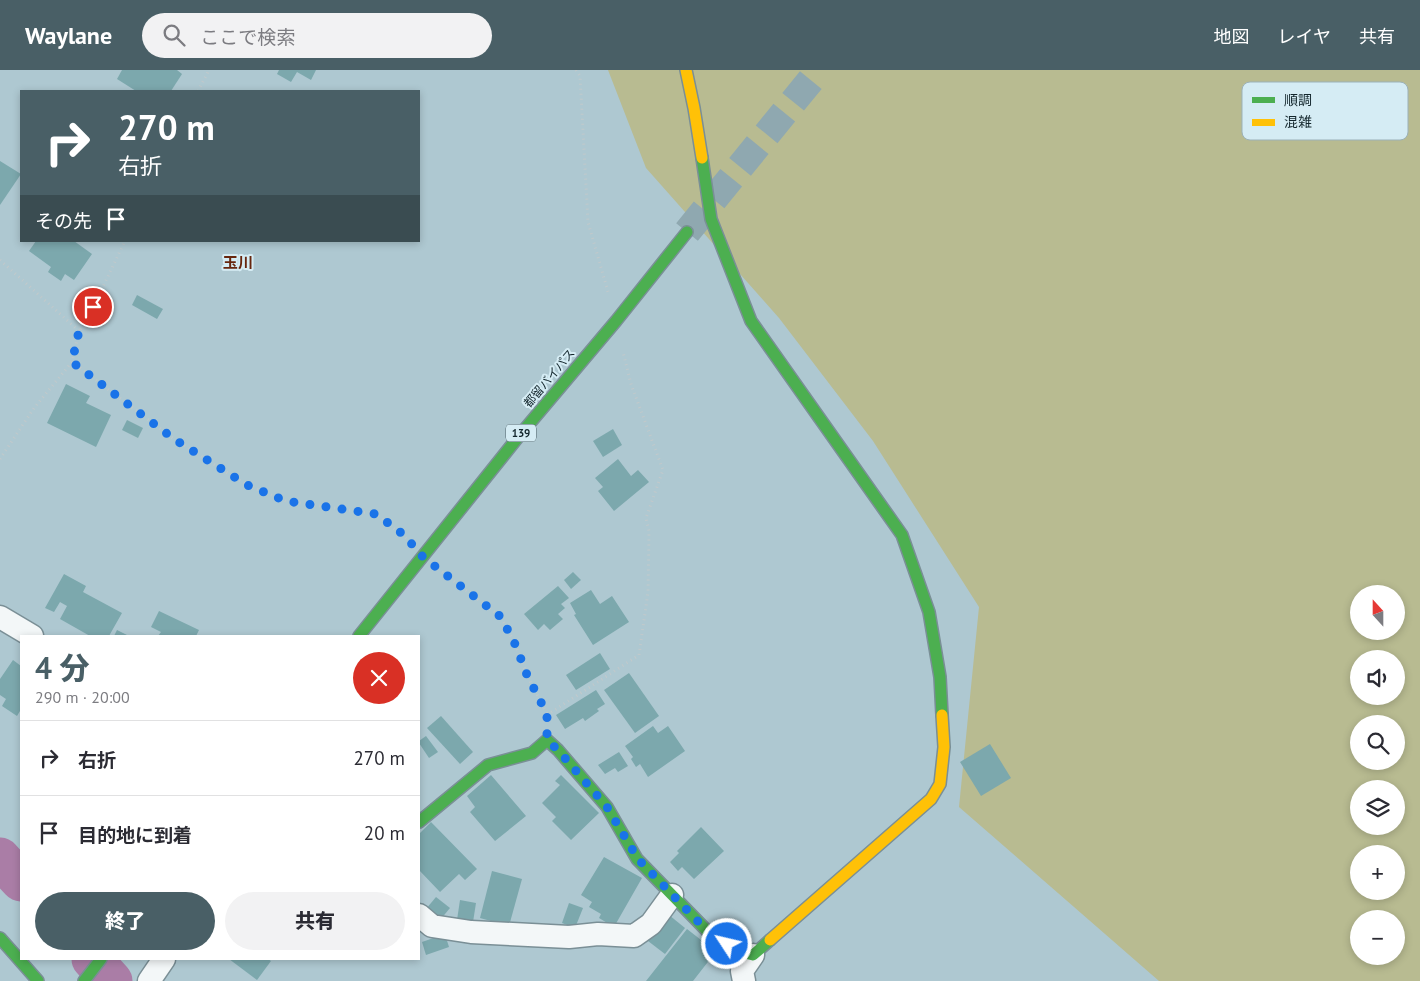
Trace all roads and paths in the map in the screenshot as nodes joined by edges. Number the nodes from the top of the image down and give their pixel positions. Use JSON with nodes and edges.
{"nodes":[{"id":1,"x":209,"y":70,"type":"edge"},
{"id":2,"x":576,"y":70,"type":"edge"},
{"id":3,"x":686,"y":70,"type":"edge"},
{"id":4,"x":199,"y":90,"type":"edge"},
{"id":5,"x":687,"y":232,"type":"tunnel mouth"},
{"id":6,"x":125,"y":242,"type":"edge"},
{"id":7,"x":0,"y":260,"type":"edge"},
{"id":8,"x":616,"y":321,"type":"junction"},
{"id":9,"x":79,"y":331,"type":"junction"},
{"id":10,"x":72,"y":362,"type":"junction"},
{"id":11,"x":0,"y":459,"type":"edge"},
{"id":12,"x":423,"y":557,"type":"junction"},
{"id":13,"x":0,"y":618,"type":"edge"},
{"id":14,"x":30,"y":635,"type":"edge"},
{"id":15,"x":360,"y":635,"type":"edge"},
{"id":16,"x":547,"y":714,"type":"junction"},
{"id":17,"x":547,"y":740,"type":"junction"},
{"id":18,"x":420,"y":821,"type":"edge"},
{"id":19,"x":672,"y":895,"type":"junction"},
{"id":20,"x":420,"y":915,"type":"edge"},
{"id":21,"x":0,"y":938,"type":"edge"},
{"id":22,"x":753,"y":955,"type":"junction"},
{"id":23,"x":100,"y":960,"type":"edge"},
{"id":24,"x":163,"y":960,"type":"edge"},
{"id":25,"x":38,"y":981,"type":"edge"},
{"id":26,"x":84,"y":981,"type":"edge"},
{"id":27,"x":149,"y":981,"type":"edge"},
{"id":28,"x":744,"y":981,"type":"edge"}],
"edges":[{"from":1,"to":4,"type":"path"},
{"from":2,"to":8,"type":"path"},
{"from":3,"to":22,"type":"main road"},
{"from":5,"to":8,"type":"main road","name":"都留バイパス","number":"139"},
{"from":6,"to":9,"type":"path"},
{"from":7,"to":9,"type":"path"},
{"from":8,"to":12,"type":"main road","name":"都留バイパス","number":"139"},
{"from":8,"to":16,"type":"path"},
{"from":9,"to":10,"type":"path"},
{"from":10,"to":11,"type":"path"},
{"from":10,"to":12,"type":"path"},
{"from":12,"to":15,"type":"main road","name":"都留バイパス","number":"139"},
{"from":12,"to":16,"type":"path"},
{"from":13,"to":14,"type":"street"},
{"from":16,"to":17,"type":"path"},
{"from":17,"to":18,"type":"main road"},
{"from":17,"to":19,"type":"main road"},
{"from":19,"to":20,"type":"street"},
{"from":19,"to":22,"type":"main road"},
{"from":21,"to":25,"type":"main road"},
{"from":22,"to":28,"type":"street"},
{"from":23,"to":26,"type":"main road"},
{"from":24,"to":27,"type":"street"}]}
